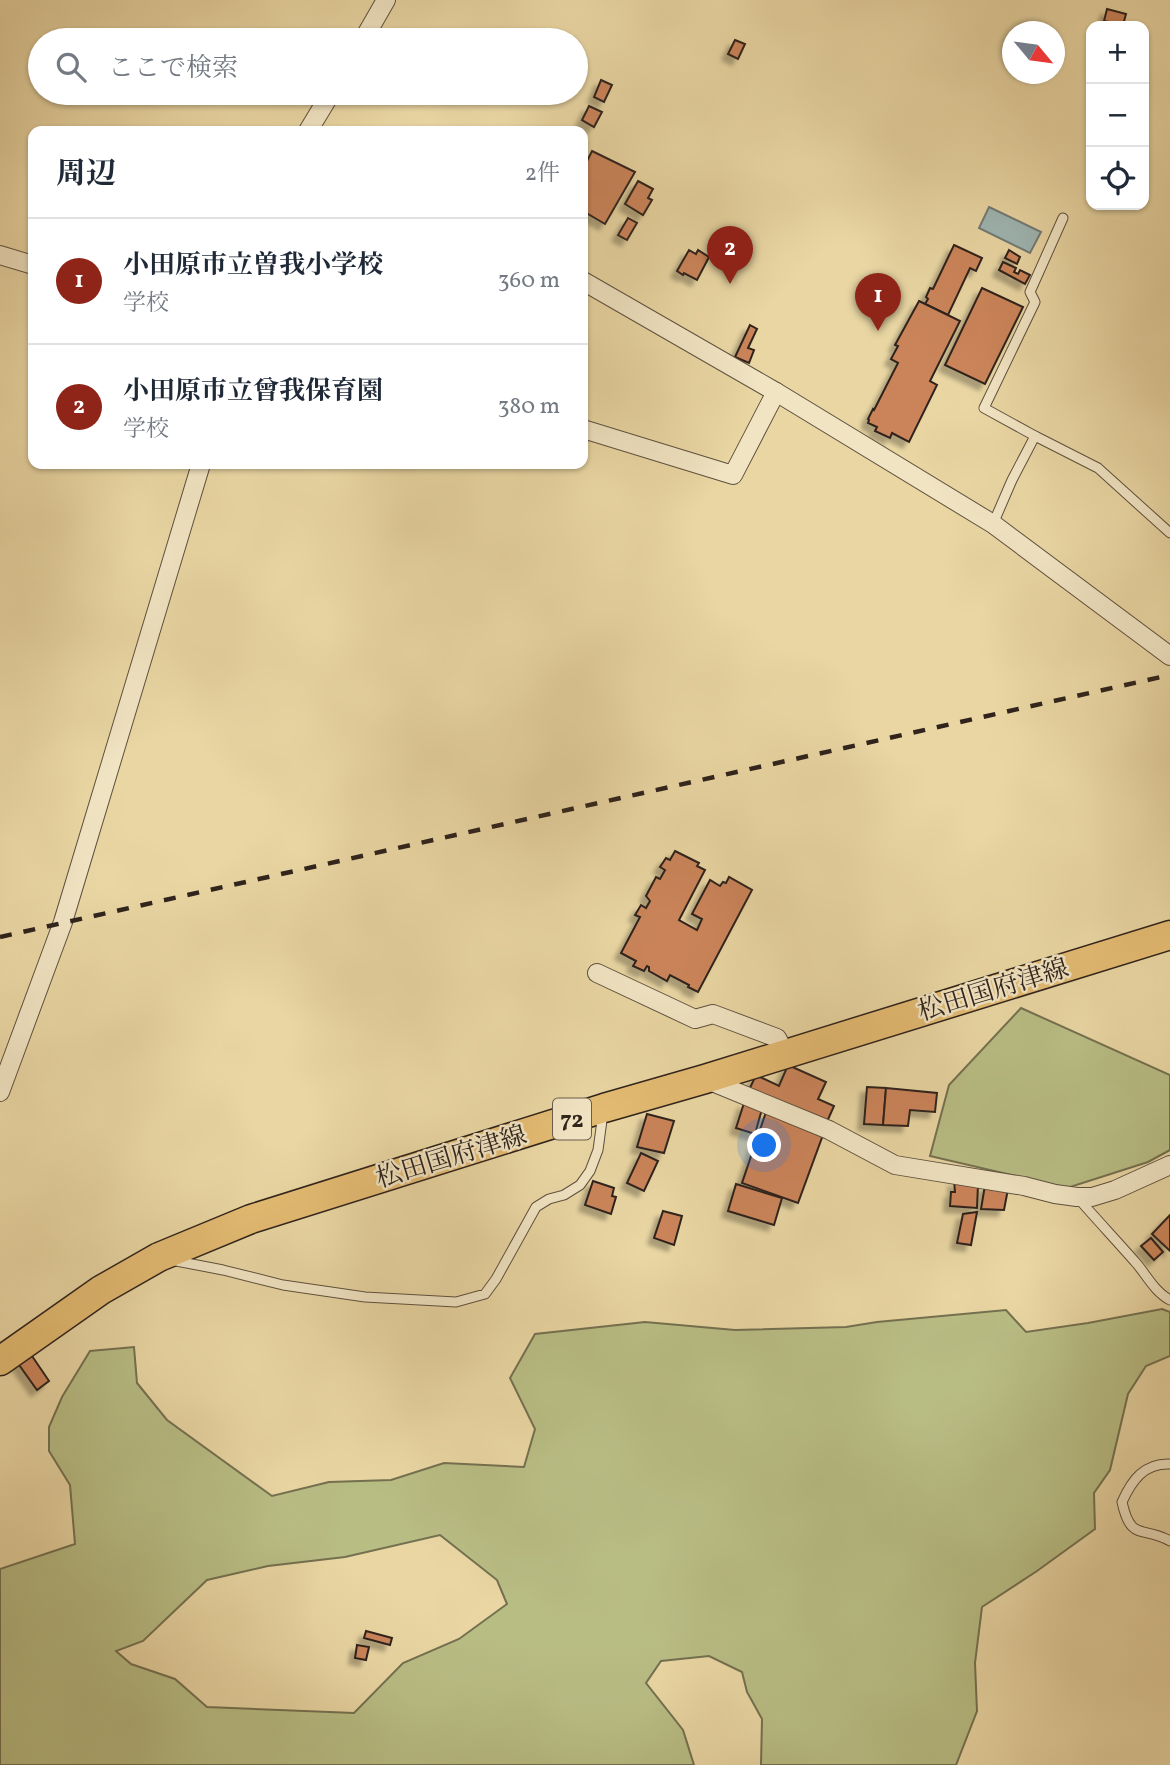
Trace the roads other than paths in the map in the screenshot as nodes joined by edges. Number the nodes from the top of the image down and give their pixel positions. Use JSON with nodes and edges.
{"nodes":[{"id":1,"x":386,"y":0,"type":"edge"},
{"id":2,"x":370,"y":28,"type":"edge"},
{"id":3,"x":324,"y":105,"type":"edge"},
{"id":4,"x":311,"y":126,"type":"edge"},
{"id":5,"x":1063,"y":218,"type":"dead end"},
{"id":6,"x":0,"y":255,"type":"edge"},
{"id":7,"x":28,"y":263,"type":"edge"},
{"id":8,"x":588,"y":284,"type":"edge"},
{"id":9,"x":776,"y":392,"type":"junction"},
{"id":10,"x":588,"y":431,"type":"edge"},
{"id":11,"x":1035,"y":436,"type":"junction"},
{"id":12,"x":199,"y":469,"type":"edge"},
{"id":13,"x":993,"y":524,"type":"junction"},
{"id":14,"x":1170,"y":533,"type":"edge"},
{"id":15,"x":1170,"y":656,"type":"edge"},
{"id":16,"x":1160,"y":941,"type":"edge"},
{"id":17,"x":597,"y":973,"type":"dead end"},
{"id":18,"x":785,"y":1053,"type":"junction"},
{"id":19,"x":705,"y":1079,"type":"junction"},
{"id":20,"x":0,"y":1092,"type":"edge"},
{"id":21,"x":604,"y":1108,"type":"junction"},
{"id":22,"x":1170,"y":1165,"type":"edge"},
{"id":23,"x":1077,"y":1197,"type":"junction"},
{"id":24,"x":159,"y":1257,"type":"junction"},
{"id":25,"x":1170,"y":1300,"type":"edge"},
{"id":26,"x":0,"y":1361,"type":"edge"},
{"id":27,"x":1170,"y":1464,"type":"edge"},
{"id":28,"x":1170,"y":1541,"type":"edge"}],
"edges":[{"from":1,"to":2,"type":"street"},
{"from":3,"to":4,"type":"street"},
{"from":5,"to":11,"type":"lane"},
{"from":6,"to":7,"type":"street"},
{"from":8,"to":9,"type":"street"},
{"from":9,"to":10,"type":"street"},
{"from":9,"to":13,"type":"street"},
{"from":11,"to":13,"type":"lane"},
{"from":11,"to":14,"type":"lane"},
{"from":12,"to":20,"type":"street"},
{"from":13,"to":15,"type":"street"},
{"from":16,"to":18,"type":"main road","name":"松田国府津線","number":"72"},
{"from":17,"to":18,"type":"street"},
{"from":18,"to":19,"type":"main road","name":"松田国府津線","number":"72"},
{"from":19,"to":21,"type":"main road","name":"松田国府津線","number":"72"},
{"from":19,"to":23,"type":"street"},
{"from":21,"to":24,"type":"main road","name":"松田国府津線","number":"72"},
{"from":21,"to":24,"type":"lane"},
{"from":22,"to":23,"type":"street"},
{"from":23,"to":25,"type":"lane"},
{"from":24,"to":26,"type":"main road","name":"松田国府津線","number":"72"},
{"from":27,"to":28,"type":"lane"}]}
